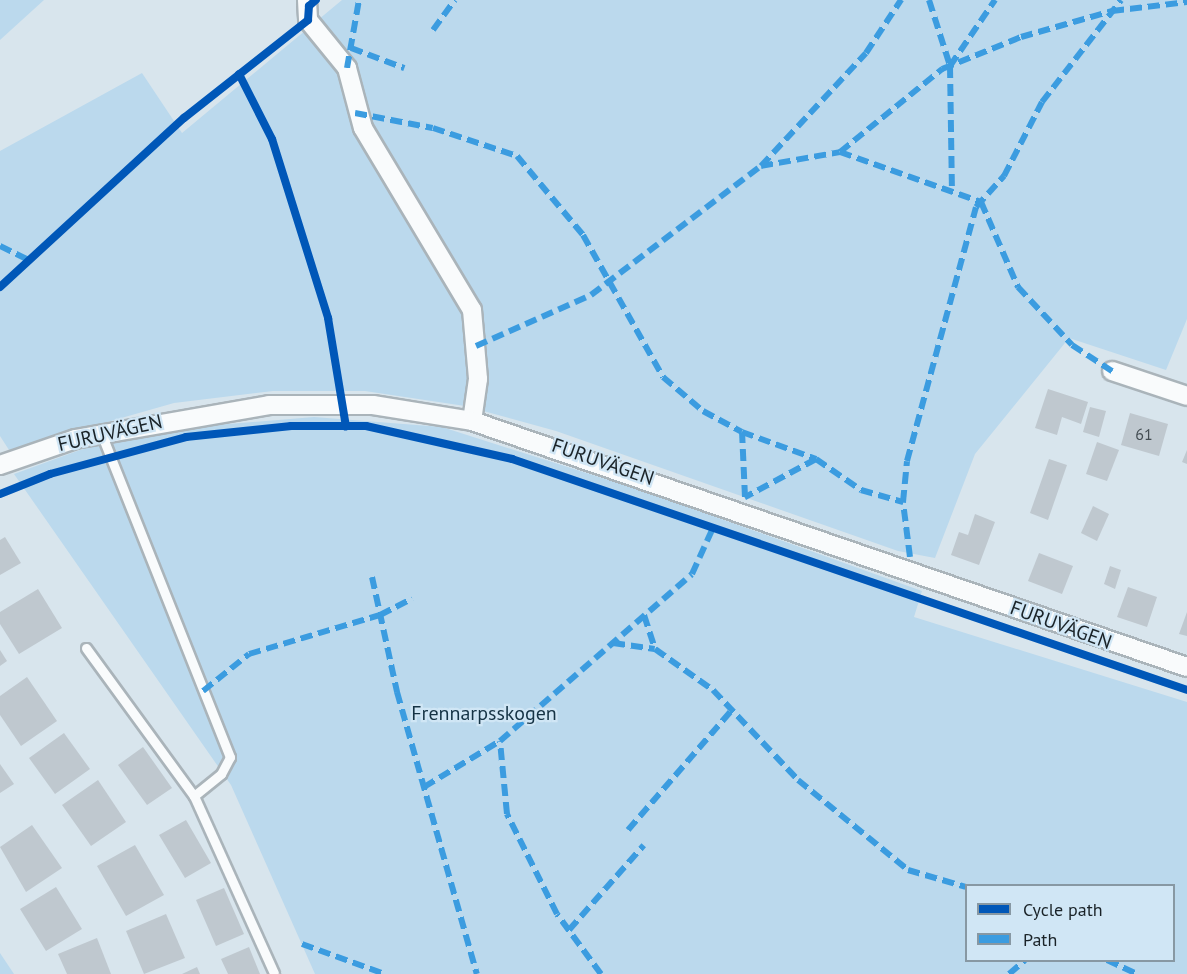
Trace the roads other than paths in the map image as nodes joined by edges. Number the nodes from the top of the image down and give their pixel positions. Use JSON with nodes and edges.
{"nodes":[{"id":1,"x":307,"y":0,"type":"edge"},
{"id":2,"x":1112,"y":371,"type":"dead end"},
{"id":3,"x":1187,"y":396,"type":"edge"},
{"id":4,"x":472,"y":421,"type":"junction"},
{"id":5,"x":101,"y":433,"type":"junction"},
{"id":6,"x":0,"y":465,"type":"edge"},
{"id":7,"x":86,"y":648,"type":"dead end"},
{"id":8,"x":1187,"y":667,"type":"edge"},
{"id":9,"x":194,"y":796,"type":"junction"},
{"id":10,"x":274,"y":973,"type":"edge"}],
"edges":[{"from":1,"to":4,"type":"street"},
{"from":2,"to":3,"type":"street"},
{"from":4,"to":5,"type":"street","name":"FURUVÄGEN"},
{"from":4,"to":8,"type":"street","name":"FURUVÄGEN"},
{"from":5,"to":6,"type":"street","name":"FURUVÄGEN"},
{"from":5,"to":9,"type":"lane"},
{"from":7,"to":9,"type":"lane"},
{"from":9,"to":10,"type":"lane"}]}
